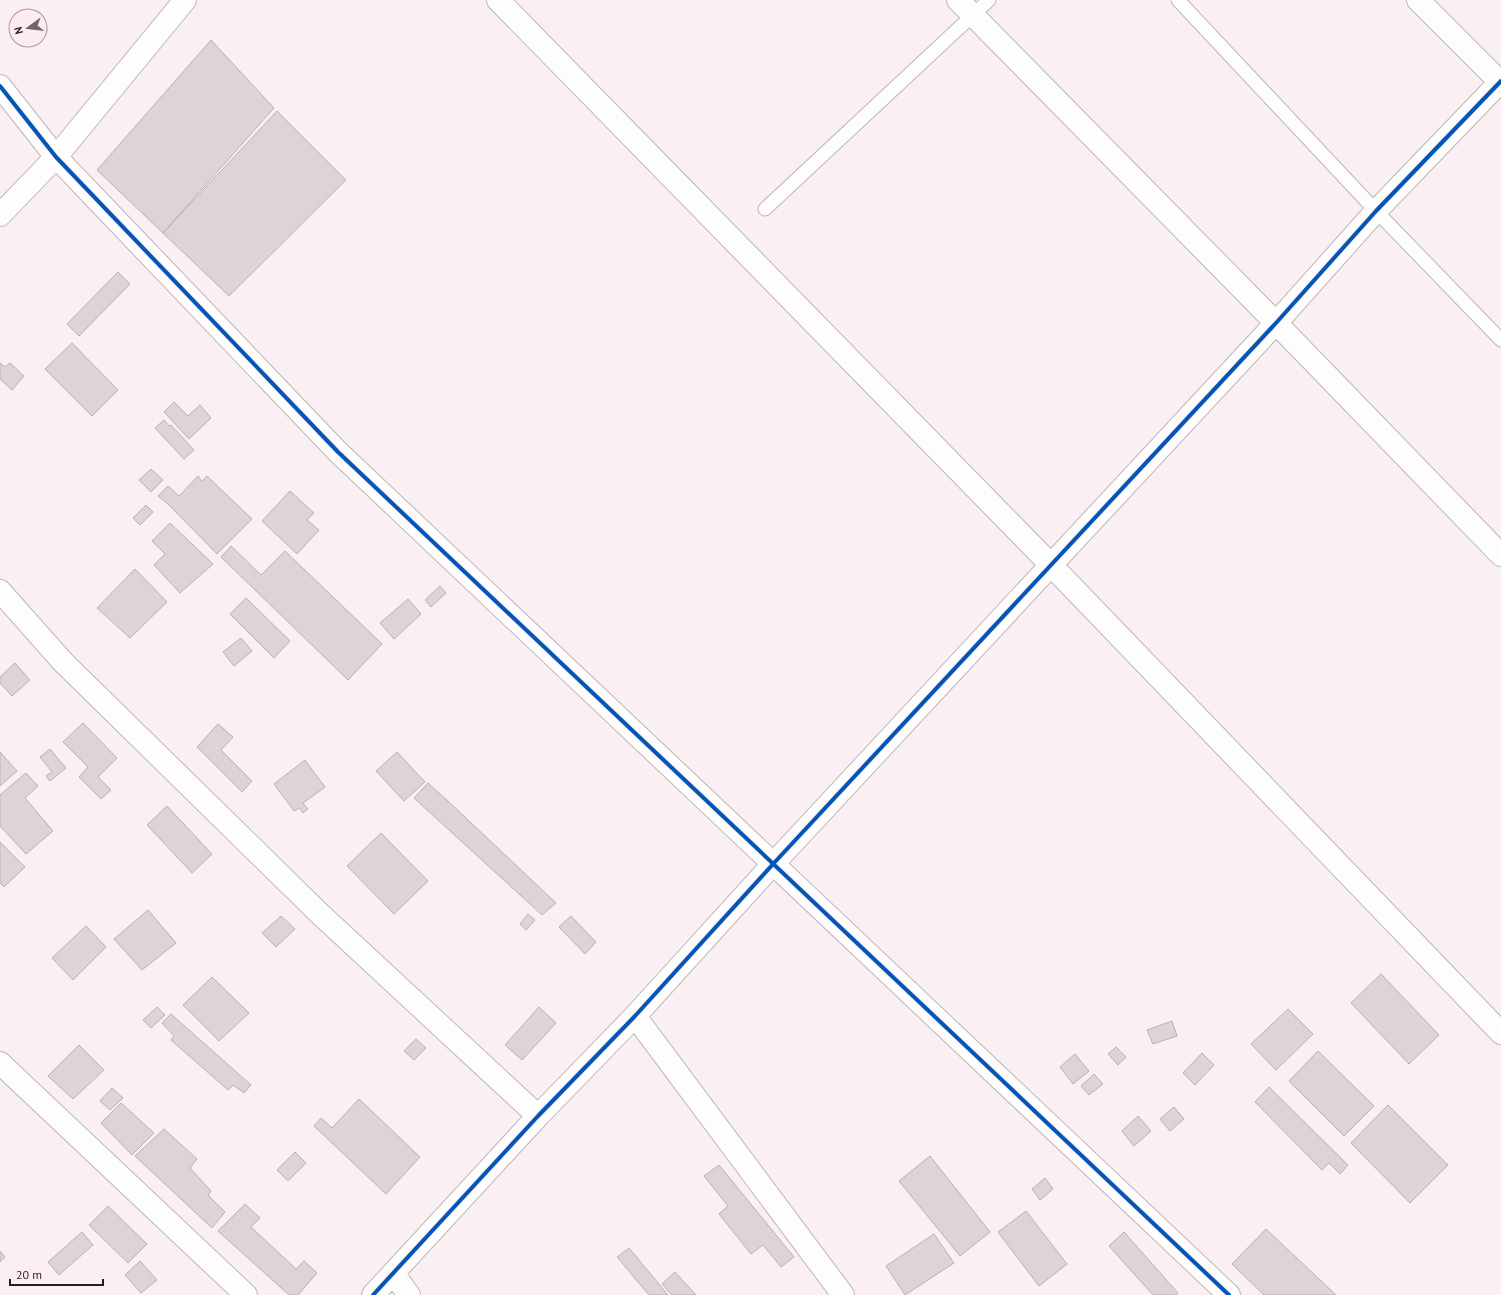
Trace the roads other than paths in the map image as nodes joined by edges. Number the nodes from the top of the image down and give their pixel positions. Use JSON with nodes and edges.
{"nodes":[{"id":1,"x":186,"y":0,"type":"edge"},
{"id":2,"x":498,"y":0,"type":"edge"},
{"id":3,"x":989,"y":0,"type":"edge"},
{"id":4,"x":1178,"y":0,"type":"edge"},
{"id":5,"x":1418,"y":0,"type":"edge"},
{"id":6,"x":965,"y":7,"type":"edge"},
{"id":7,"x":1501,"y":82,"type":"edge"},
{"id":8,"x":0,"y":86,"type":"edge"},
{"id":9,"x":56,"y":157,"type":"junction"},
{"id":10,"x":765,"y":209,"type":"dead end"},
{"id":11,"x":1376,"y":211,"type":"junction"},
{"id":12,"x":0,"y":215,"type":"edge"},
{"id":13,"x":1276,"y":323,"type":"junction"},
{"id":14,"x":1501,"y":340,"type":"edge"},
{"id":15,"x":1501,"y":555,"type":"edge"},
{"id":16,"x":1051,"y":565,"type":"junction"},
{"id":17,"x":0,"y":591,"type":"edge"},
{"id":18,"x":774,"y":863,"type":"junction"},
{"id":19,"x":635,"y":1016,"type":"junction"},
{"id":20,"x":1501,"y":1033,"type":"edge"},
{"id":21,"x":0,"y":1064,"type":"edge"},
{"id":22,"x":538,"y":1116,"type":"junction"},
{"id":23,"x":393,"y":1273,"type":"junction"},
{"id":24,"x":246,"y":1295,"type":"edge"},
{"id":25,"x":373,"y":1295,"type":"edge"},
{"id":26,"x":409,"y":1295,"type":"edge"},
{"id":27,"x":843,"y":1295,"type":"edge"},
{"id":28,"x":1229,"y":1295,"type":"edge"}],
"edges":[{"from":1,"to":9,"type":"street"},
{"from":2,"to":16,"type":"street"},
{"from":3,"to":6,"type":"lane"},
{"from":4,"to":11,"type":"lane"},
{"from":5,"to":7,"type":"street"},
{"from":6,"to":10,"type":"lane"},
{"from":6,"to":13,"type":"street"},
{"from":7,"to":11,"type":"street"},
{"from":8,"to":9,"type":"street"},
{"from":9,"to":12,"type":"street"},
{"from":9,"to":18,"type":"street"},
{"from":11,"to":13,"type":"street"},
{"from":11,"to":14,"type":"lane"},
{"from":13,"to":15,"type":"street"},
{"from":13,"to":16,"type":"street"},
{"from":16,"to":18,"type":"street"},
{"from":16,"to":20,"type":"street"},
{"from":17,"to":22,"type":"street"},
{"from":18,"to":19,"type":"street"},
{"from":18,"to":28,"type":"street"},
{"from":19,"to":22,"type":"street"},
{"from":19,"to":27,"type":"street"},
{"from":21,"to":24,"type":"street"},
{"from":22,"to":23,"type":"street"},
{"from":23,"to":25,"type":"street"},
{"from":23,"to":26,"type":"street"}]}
